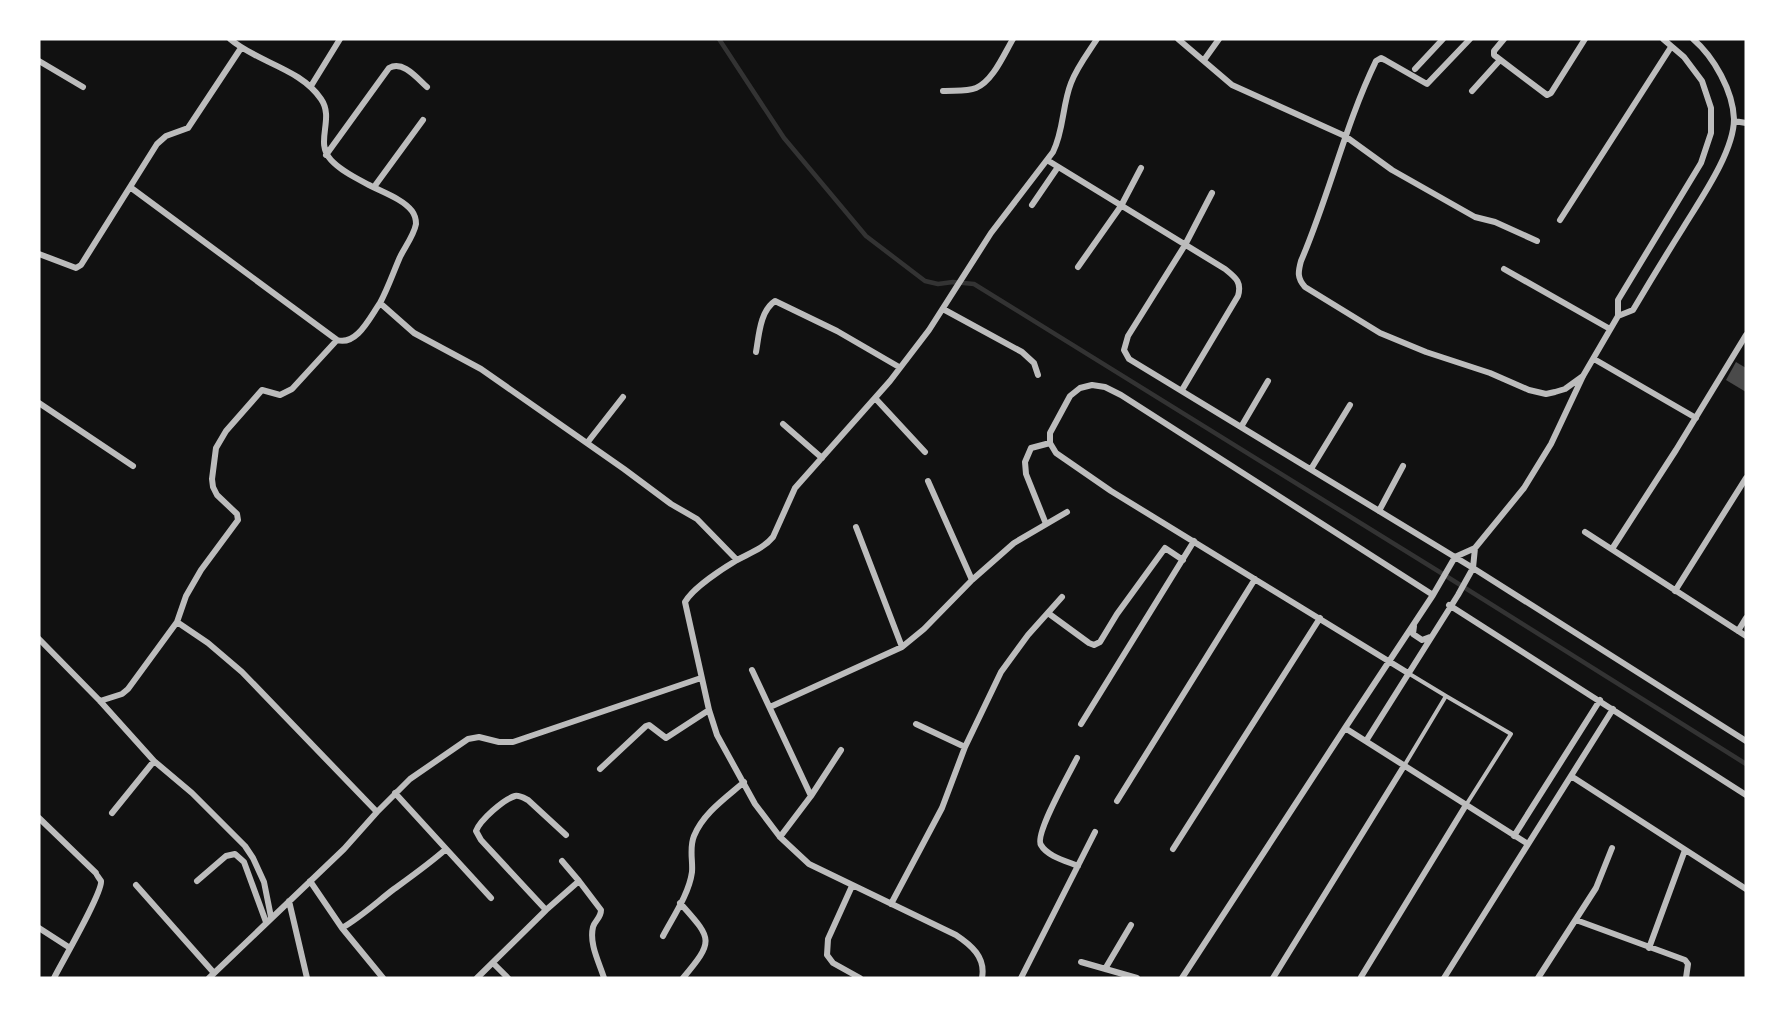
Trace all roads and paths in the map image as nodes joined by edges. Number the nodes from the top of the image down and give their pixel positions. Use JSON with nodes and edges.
{"nodes":[{"id":1,"x":230,"y":39,"type":"edge"},
{"id":2,"x":340,"y":39,"type":"edge"},
{"id":3,"x":1013,"y":39,"type":"edge"},
{"id":4,"x":1097,"y":39,"type":"edge"},
{"id":5,"x":1178,"y":39,"type":"edge"},
{"id":6,"x":1219,"y":39,"type":"edge"},
{"id":7,"x":1443,"y":39,"type":"edge"},
{"id":8,"x":1470,"y":39,"type":"edge"},
{"id":9,"x":1504,"y":39,"type":"edge"},
{"id":10,"x":1586,"y":39,"type":"edge"},
{"id":11,"x":1663,"y":39,"type":"edge"},
{"id":12,"x":1693,"y":39,"type":"edge"},
{"id":13,"x":1671,"y":46,"type":"junction"},
{"id":14,"x":241,"y":48,"type":"junction"},
{"id":15,"x":1204,"y":60,"type":"junction"},
{"id":16,"x":1500,"y":60,"type":"junction"},
{"id":17,"x":39,"y":62,"type":"edge"},
{"id":18,"x":1416,"y":69,"type":"dead end"},
{"id":19,"x":311,"y":86,"type":"junction"},
{"id":20,"x":83,"y":87,"type":"dead end"},
{"id":21,"x":427,"y":87,"type":"dead end"},
{"id":22,"x":943,"y":91,"type":"dead end"},
{"id":23,"x":1472,"y":92,"type":"dead end"},
{"id":24,"x":423,"y":120,"type":"dead end"},
{"id":25,"x":1734,"y":121,"type":"junction"},
{"id":26,"x":1746,"y":123,"type":"edge"},
{"id":27,"x":1345,"y":136,"type":"junction"},
{"id":28,"x":326,"y":155,"type":"junction"},
{"id":29,"x":1047,"y":159,"type":"junction"},
{"id":30,"x":1058,"y":167,"type":"junction"},
{"id":31,"x":1141,"y":168,"type":"dead end"},
{"id":32,"x":130,"y":187,"type":"junction"},
{"id":33,"x":374,"y":188,"type":"junction"},
{"id":34,"x":1212,"y":194,"type":"dead end"},
{"id":35,"x":1032,"y":206,"type":"dead end"},
{"id":36,"x":1122,"y":206,"type":"junction"},
{"id":37,"x":1560,"y":220,"type":"dead end"},
{"id":38,"x":1538,"y":241,"type":"dead end"},
{"id":39,"x":1185,"y":245,"type":"junction"},
{"id":40,"x":39,"y":254,"type":"edge"},
{"id":41,"x":1078,"y":267,"type":"dead end"},
{"id":42,"x":1504,"y":269,"type":"dead end"},
{"id":43,"x":380,"y":303,"type":"junction"},
{"id":44,"x":944,"y":309,"type":"junction"},
{"id":45,"x":1618,"y":316,"type":"junction"},
{"id":46,"x":1610,"y":329,"type":"junction"},
{"id":47,"x":1746,"y":335,"type":"edge"},
{"id":48,"x":337,"y":340,"type":"junction"},
{"id":49,"x":756,"y":351,"type":"dead end"},
{"id":50,"x":1594,"y":359,"type":"junction"},
{"id":51,"x":899,"y":367,"type":"junction"},
{"id":52,"x":1038,"y":375,"type":"dead end"},
{"id":53,"x":1584,"y":376,"type":"junction"},
{"id":54,"x":1268,"y":381,"type":"dead end"},
{"id":55,"x":1182,"y":390,"type":"junction"},
{"id":56,"x":623,"y":397,"type":"dead end"},
{"id":57,"x":875,"y":398,"type":"junction"},
{"id":58,"x":39,"y":403,"type":"edge"},
{"id":59,"x":1350,"y":405,"type":"dead end"},
{"id":60,"x":1695,"y":418,"type":"junction"},
{"id":61,"x":783,"y":424,"type":"dead end"},
{"id":62,"x":1241,"y":427,"type":"junction"},
{"id":63,"x":1050,"y":442,"type":"junction"},
{"id":64,"x":586,"y":443,"type":"junction"},
{"id":65,"x":925,"y":452,"type":"dead end"},
{"id":66,"x":822,"y":458,"type":"junction"},
{"id":67,"x":133,"y":466,"type":"dead end"},
{"id":68,"x":1403,"y":466,"type":"dead end"},
{"id":69,"x":1311,"y":469,"type":"junction"},
{"id":70,"x":1746,"y":478,"type":"edge"},
{"id":71,"x":928,"y":481,"type":"dead end"},
{"id":72,"x":1379,"y":511,"type":"junction"},
{"id":73,"x":1067,"y":512,"type":"dead end"},
{"id":74,"x":1046,"y":524,"type":"junction"},
{"id":75,"x":856,"y":527,"type":"dead end"},
{"id":76,"x":1585,"y":532,"type":"dead end"},
{"id":77,"x":1194,"y":542,"type":"junction"},
{"id":78,"x":1475,"y":548,"type":"junction"},
{"id":79,"x":1612,"y":549,"type":"junction"},
{"id":80,"x":737,"y":560,"type":"junction"},
{"id":81,"x":1183,"y":560,"type":"junction"},
{"id":82,"x":1453,"y":561,"type":"junction"},
{"id":83,"x":1471,"y":571,"type":"junction"},
{"id":84,"x":1255,"y":579,"type":"junction"},
{"id":85,"x":972,"y":580,"type":"junction"},
{"id":86,"x":1675,"y":591,"type":"junction"},
{"id":87,"x":1433,"y":595,"type":"junction"},
{"id":88,"x":1062,"y":597,"type":"dead end"},
{"id":89,"x":1449,"y":605,"type":"junction"},
{"id":90,"x":1048,"y":613,"type":"junction"},
{"id":91,"x":1320,"y":618,"type":"junction"},
{"id":92,"x":1746,"y":618,"type":"edge"},
{"id":93,"x":177,"y":622,"type":"junction"},
{"id":94,"x":1414,"y":624,"type":"junction"},
{"id":95,"x":1738,"y":631,"type":"junction"},
{"id":96,"x":1746,"y":636,"type":"edge"},
{"id":97,"x":1430,"y":637,"type":"junction"},
{"id":98,"x":39,"y":639,"type":"edge"},
{"id":99,"x":902,"y":647,"type":"junction"},
{"id":100,"x":1390,"y":662,"type":"junction"},
{"id":101,"x":752,"y":670,"type":"dead end"},
{"id":102,"x":1408,"y":673,"type":"junction"},
{"id":103,"x":701,"y":678,"type":"junction"},
{"id":104,"x":1446,"y":696,"type":"junction"},
{"id":105,"x":102,"y":700,"type":"junction"},
{"id":106,"x":1600,"y":700,"type":"junction"},
{"id":107,"x":770,"y":707,"type":"junction"},
{"id":108,"x":1613,"y":709,"type":"junction"},
{"id":109,"x":708,"y":710,"type":"junction"},
{"id":110,"x":916,"y":724,"type":"dead end"},
{"id":111,"x":1081,"y":724,"type":"dead end"},
{"id":112,"x":1346,"y":728,"type":"junction"},
{"id":113,"x":1366,"y":741,"type":"junction"},
{"id":114,"x":1746,"y":741,"type":"edge"},
{"id":115,"x":965,"y":747,"type":"junction"},
{"id":116,"x":841,"y":750,"type":"dead end"},
{"id":117,"x":1077,"y":758,"type":"dead end"},
{"id":118,"x":154,"y":761,"type":"junction"},
{"id":119,"x":1404,"y":766,"type":"junction"},
{"id":120,"x":600,"y":769,"type":"dead end"},
{"id":121,"x":1571,"y":776,"type":"junction"},
{"id":122,"x":744,"y":783,"type":"junction"},
{"id":123,"x":395,"y":793,"type":"junction"},
{"id":124,"x":1746,"y":795,"type":"edge"},
{"id":125,"x":812,"y":796,"type":"junction"},
{"id":126,"x":1117,"y":801,"type":"dead end"},
{"id":127,"x":1466,"y":805,"type":"junction"},
{"id":128,"x":376,"y":812,"type":"junction"},
{"id":129,"x":112,"y":813,"type":"dead end"},
{"id":130,"x":39,"y":818,"type":"edge"},
{"id":131,"x":1095,"y":832,"type":"dead end"},
{"id":132,"x":567,"y":835,"type":"dead end"},
{"id":133,"x":1514,"y":836,"type":"junction"},
{"id":134,"x":780,"y":837,"type":"junction"},
{"id":135,"x":1528,"y":844,"type":"junction"},
{"id":136,"x":1612,"y":848,"type":"dead end"},
{"id":137,"x":446,"y":849,"type":"junction"},
{"id":138,"x":1173,"y":849,"type":"dead end"},
{"id":139,"x":1685,"y":850,"type":"junction"},
{"id":140,"x":562,"y":861,"type":"dead end"},
{"id":141,"x":1077,"y":866,"type":"junction"},
{"id":142,"x":197,"y":881,"type":"dead end"},
{"id":143,"x":310,"y":881,"type":"junction"},
{"id":144,"x":579,"y":881,"type":"junction"},
{"id":145,"x":136,"y":885,"type":"dead end"},
{"id":146,"x":852,"y":886,"type":"junction"},
{"id":147,"x":1746,"y":889,"type":"edge"},
{"id":148,"x":491,"y":898,"type":"dead end"},
{"id":149,"x":288,"y":902,"type":"junction"},
{"id":150,"x":680,"y":903,"type":"junction"},
{"id":151,"x":891,"y":904,"type":"junction"},
{"id":152,"x":546,"y":910,"type":"junction"},
{"id":153,"x":271,"y":917,"type":"junction"},
{"id":154,"x":1576,"y":920,"type":"junction"},
{"id":155,"x":1131,"y":925,"type":"dead end"},
{"id":156,"x":39,"y":928,"type":"edge"},
{"id":157,"x":342,"y":928,"type":"junction"},
{"id":158,"x":663,"y":936,"type":"dead end"},
{"id":159,"x":70,"y":948,"type":"junction"},
{"id":160,"x":1649,"y":948,"type":"junction"},
{"id":161,"x":1081,"y":962,"type":"dead end"},
{"id":162,"x":493,"y":963,"type":"junction"},
{"id":163,"x":1105,"y":969,"type":"junction"},
{"id":164,"x":214,"y":973,"type":"junction"},
{"id":165,"x":1361,"y":976,"type":"edge"},
{"id":166,"x":54,"y":978,"type":"edge"},
{"id":167,"x":208,"y":978,"type":"edge"},
{"id":168,"x":307,"y":978,"type":"edge"},
{"id":169,"x":383,"y":978,"type":"edge"},
{"id":170,"x":477,"y":978,"type":"edge"},
{"id":171,"x":508,"y":978,"type":"edge"},
{"id":172,"x":604,"y":978,"type":"edge"},
{"id":173,"x":683,"y":978,"type":"edge"},
{"id":174,"x":861,"y":978,"type":"edge"},
{"id":175,"x":982,"y":978,"type":"edge"},
{"id":176,"x":1021,"y":978,"type":"edge"},
{"id":177,"x":1137,"y":978,"type":"edge"},
{"id":178,"x":1182,"y":978,"type":"edge"},
{"id":179,"x":1273,"y":978,"type":"edge"},
{"id":180,"x":1444,"y":978,"type":"edge"},
{"id":181,"x":1538,"y":978,"type":"edge"},
{"id":182,"x":1686,"y":978,"type":"edge"}],
"edges":[{"from":1,"to":14,"type":"street"},
{"from":2,"to":19,"type":"street"},
{"from":3,"to":22,"type":"street"},
{"from":4,"to":29,"type":"street"},
{"from":5,"to":15,"type":"street"},
{"from":6,"to":15,"type":"street"},
{"from":7,"to":18,"type":"street"},
{"from":8,"to":27,"type":"street"},
{"from":9,"to":16,"type":"street"},
{"from":10,"to":16,"type":"street"},
{"from":11,"to":13,"type":"street"},
{"from":12,"to":25,"type":"street"},
{"from":13,"to":37,"type":"street"},
{"from":13,"to":45,"type":"street"},
{"from":14,"to":19,"type":"street"},
{"from":14,"to":32,"type":"street"},
{"from":15,"to":27,"type":"street"},
{"from":16,"to":23,"type":"street"},
{"from":17,"to":20,"type":"street"},
{"from":19,"to":28,"type":"street"},
{"from":21,"to":28,"type":"street"},
{"from":24,"to":33,"type":"street"},
{"from":25,"to":26,"type":"street"},
{"from":25,"to":45,"type":"street"},
{"from":27,"to":38,"type":"street"},
{"from":27,"to":53,"type":"street"},
{"from":28,"to":33,"type":"street"},
{"from":29,"to":30,"type":"street"},
{"from":29,"to":44,"type":"street"},
{"from":30,"to":35,"type":"street"},
{"from":30,"to":36,"type":"street"},
{"from":31,"to":36,"type":"street"},
{"from":32,"to":40,"type":"street"},
{"from":32,"to":48,"type":"street"},
{"from":33,"to":43,"type":"street"},
{"from":34,"to":39,"type":"street"},
{"from":36,"to":39,"type":"street"},
{"from":36,"to":41,"type":"street"},
{"from":39,"to":55,"type":"street"},
{"from":39,"to":55,"type":"street"},
{"from":42,"to":46,"type":"street"},
{"from":43,"to":48,"type":"street"},
{"from":43,"to":64,"type":"street"},
{"from":44,"to":51,"type":"street"},
{"from":44,"to":52,"type":"street"},
{"from":45,"to":46,"type":"street"},
{"from":46,"to":50,"type":"street"},
{"from":47,"to":60,"type":"street"},
{"from":48,"to":93,"type":"street"},
{"from":49,"to":51,"type":"street"},
{"from":50,"to":53,"type":"street"},
{"from":50,"to":60,"type":"street"},
{"from":51,"to":57,"type":"street"},
{"from":53,"to":78,"type":"street"},
{"from":54,"to":62,"type":"street"},
{"from":55,"to":62,"type":"street"},
{"from":56,"to":64,"type":"street"},
{"from":57,"to":65,"type":"street"},
{"from":57,"to":66,"type":"street"},
{"from":58,"to":67,"type":"street"},
{"from":59,"to":69,"type":"street"},
{"from":60,"to":79,"type":"street"},
{"from":61,"to":66,"type":"street"},
{"from":62,"to":69,"type":"street"},
{"from":63,"to":74,"type":"street"},
{"from":63,"to":77,"type":"street"},
{"from":63,"to":87,"type":"street"},
{"from":64,"to":80,"type":"street"},
{"from":66,"to":80,"type":"street"},
{"from":68,"to":72,"type":"street"},
{"from":69,"to":72,"type":"street"},
{"from":70,"to":86,"type":"street"},
{"from":71,"to":85,"type":"street"},
{"from":72,"to":82,"type":"street"},
{"from":73,"to":74,"type":"street"},
{"from":74,"to":85,"type":"street"},
{"from":75,"to":99,"type":"street"},
{"from":76,"to":79,"type":"street"},
{"from":77,"to":81,"type":"street"},
{"from":77,"to":84,"type":"street"},
{"from":78,"to":82,"type":"street"},
{"from":78,"to":83,"type":"street"},
{"from":79,"to":86,"type":"street"},
{"from":80,"to":103,"type":"street"},
{"from":81,"to":90,"type":"street"},
{"from":81,"to":111,"type":"street"},
{"from":82,"to":83,"type":"street"},
{"from":82,"to":87,"type":"street"},
{"from":83,"to":89,"type":"street"},
{"from":83,"to":114,"type":"street"},
{"from":84,"to":91,"type":"street"},
{"from":84,"to":126,"type":"street"},
{"from":85,"to":99,"type":"street"},
{"from":86,"to":95,"type":"street"},
{"from":87,"to":94,"type":"street"},
{"from":88,"to":90,"type":"street"},
{"from":89,"to":97,"type":"street"},
{"from":89,"to":106,"type":"street"},
{"from":90,"to":115,"type":"street"},
{"from":91,"to":100,"type":"street"},
{"from":91,"to":138,"type":"street"},
{"from":92,"to":95,"type":"street"},
{"from":93,"to":105,"type":"street"},
{"from":93,"to":128,"type":"street"},
{"from":94,"to":97,"type":"street"},
{"from":94,"to":100,"type":"street"},
{"from":95,"to":96,"type":"street"},
{"from":97,"to":102,"type":"street"},
{"from":98,"to":105,"type":"street"},
{"from":99,"to":107,"type":"street"},
{"from":100,"to":102,"type":"street"},
{"from":100,"to":112,"type":"street"},
{"from":101,"to":107,"type":"street"},
{"from":102,"to":104,"type":"lane"},
{"from":102,"to":113,"type":"street"},
{"from":103,"to":109,"type":"street"},
{"from":103,"to":123,"type":"street"},
{"from":104,"to":119,"type":"lane"},
{"from":104,"to":127,"type":"lane"},
{"from":105,"to":118,"type":"street"},
{"from":106,"to":108,"type":"street"},
{"from":106,"to":133,"type":"street"},
{"from":107,"to":125,"type":"street"},
{"from":108,"to":121,"type":"street"},
{"from":108,"to":124,"type":"street"},
{"from":109,"to":120,"type":"street"},
{"from":109,"to":122,"type":"street"},
{"from":110,"to":115,"type":"street"},
{"from":112,"to":113,"type":"street"},
{"from":112,"to":178,"type":"street"},
{"from":113,"to":119,"type":"street"},
{"from":115,"to":151,"type":"street"},
{"from":116,"to":125,"type":"street"},
{"from":117,"to":141,"type":"street"},
{"from":118,"to":129,"type":"street"},
{"from":118,"to":153,"type":"street"},
{"from":119,"to":127,"type":"street"},
{"from":119,"to":179,"type":"street"},
{"from":121,"to":135,"type":"street"},
{"from":121,"to":139,"type":"street"},
{"from":122,"to":134,"type":"street"},
{"from":122,"to":150,"type":"street"},
{"from":123,"to":128,"type":"street"},
{"from":123,"to":137,"type":"street"},
{"from":125,"to":134,"type":"street"},
{"from":127,"to":133,"type":"street"},
{"from":127,"to":165,"type":"street"},
{"from":128,"to":143,"type":"street"},
{"from":130,"to":159,"type":"street"},
{"from":131,"to":141,"type":"street"},
{"from":132,"to":152,"type":"street"},
{"from":133,"to":135,"type":"street"},
{"from":134,"to":146,"type":"street"},
{"from":135,"to":180,"type":"street"},
{"from":136,"to":154,"type":"street"},
{"from":137,"to":148,"type":"street"},
{"from":137,"to":157,"type":"street"},
{"from":139,"to":147,"type":"street"},
{"from":139,"to":160,"type":"street"},
{"from":140,"to":144,"type":"street"},
{"from":141,"to":176,"type":"street"},
{"from":142,"to":153,"type":"street"},
{"from":143,"to":149,"type":"street"},
{"from":143,"to":157,"type":"street"},
{"from":144,"to":152,"type":"street"},
{"from":144,"to":172,"type":"street"},
{"from":145,"to":164,"type":"street"},
{"from":146,"to":151,"type":"street"},
{"from":146,"to":174,"type":"street"},
{"from":149,"to":153,"type":"street"},
{"from":149,"to":168,"type":"street"},
{"from":150,"to":158,"type":"street"},
{"from":150,"to":173,"type":"street"},
{"from":151,"to":175,"type":"street"},
{"from":152,"to":162,"type":"street"},
{"from":153,"to":164,"type":"street"},
{"from":154,"to":160,"type":"street"},
{"from":154,"to":181,"type":"street"},
{"from":155,"to":163,"type":"street"},
{"from":156,"to":159,"type":"street"},
{"from":157,"to":169,"type":"street"},
{"from":159,"to":166,"type":"street"},
{"from":160,"to":182,"type":"street"},
{"from":161,"to":163,"type":"street"},
{"from":162,"to":170,"type":"street"},
{"from":162,"to":171,"type":"street"},
{"from":163,"to":177,"type":"street"},
{"from":164,"to":167,"type":"street"}]}
